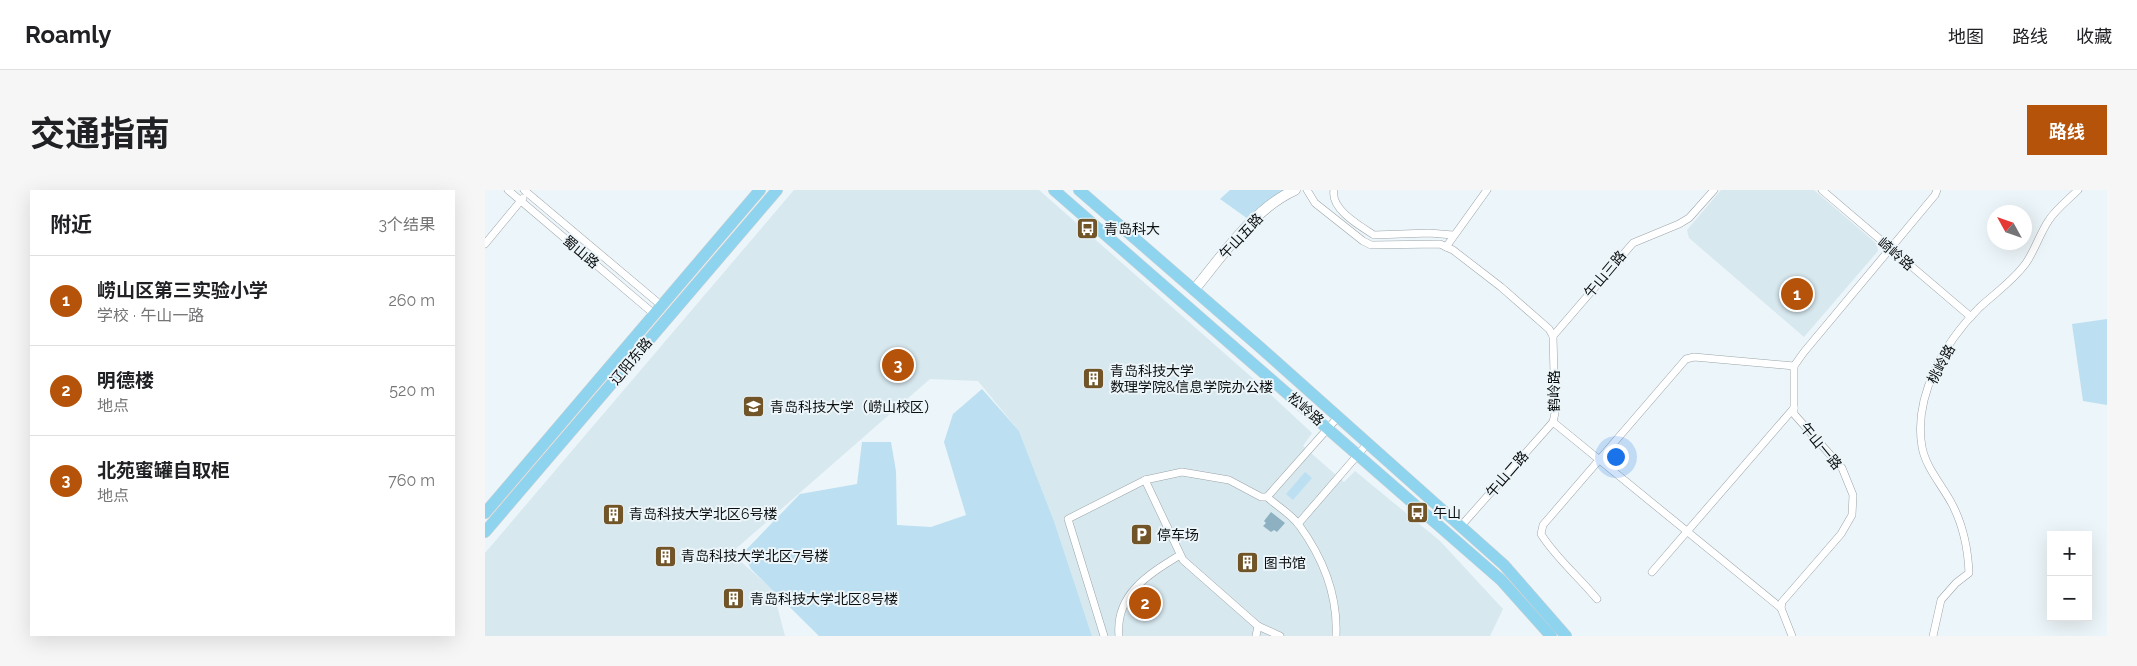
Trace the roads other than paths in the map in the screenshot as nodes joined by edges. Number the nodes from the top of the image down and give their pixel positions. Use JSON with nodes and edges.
{"nodes":[{"id":1,"x":508,"y":190,"type":"edge"},
{"id":2,"x":760,"y":190,"type":"edge"},
{"id":3,"x":777,"y":190,"type":"edge"},
{"id":4,"x":1054,"y":190,"type":"edge"},
{"id":5,"x":1079,"y":190,"type":"edge"},
{"id":6,"x":1295,"y":190,"type":"edge"},
{"id":7,"x":1307,"y":190,"type":"edge"},
{"id":8,"x":1334,"y":190,"type":"edge"},
{"id":9,"x":1487,"y":190,"type":"edge"},
{"id":10,"x":1714,"y":190,"type":"edge"},
{"id":11,"x":1822,"y":190,"type":"edge"},
{"id":12,"x":1937,"y":190,"type":"edge"},
{"id":13,"x":2078,"y":190,"type":"edge"},
{"id":14,"x":526,"y":191,"type":"edge"},
{"id":15,"x":520,"y":200,"type":"junction"},
{"id":16,"x":1453,"y":235,"type":"junction"},
{"id":17,"x":485,"y":237,"type":"edge"},
{"id":18,"x":485,"y":244,"type":"edge"},
{"id":19,"x":1447,"y":247,"type":"junction"},
{"id":20,"x":1891,"y":249,"type":"junction"},
{"id":21,"x":1194,"y":290,"type":"junction"},
{"id":22,"x":658,"y":310,"type":"junction"},
{"id":23,"x":1971,"y":317,"type":"junction"},
{"id":24,"x":1553,"y":336,"type":"junction"},
{"id":25,"x":1794,"y":366,"type":"junction"},
{"id":26,"x":1794,"y":408,"type":"junction"},
{"id":27,"x":1338,"y":417,"type":"junction"},
{"id":28,"x":1553,"y":422,"type":"junction"},
{"id":29,"x":1328,"y":428,"type":"junction"},
{"id":30,"x":1368,"y":444,"type":"junction"},
{"id":31,"x":1358,"y":455,"type":"junction"},
{"id":32,"x":1600,"y":460,"type":"junction"},
{"id":33,"x":1145,"y":480,"type":"junction"},
{"id":34,"x":1267,"y":497,"type":"junction"},
{"id":35,"x":485,"y":513,"type":"edge"},
{"id":36,"x":1298,"y":524,"type":"junction"},
{"id":37,"x":1461,"y":526,"type":"junction"},
{"id":38,"x":485,"y":532,"type":"edge"},
{"id":39,"x":1687,"y":532,"type":"junction"},
{"id":40,"x":1180,"y":555,"type":"junction"},
{"id":41,"x":1652,"y":572,"type":"dead end"},
{"id":42,"x":1597,"y":599,"type":"dead end"},
{"id":43,"x":1781,"y":608,"type":"junction"},
{"id":44,"x":1258,"y":626,"type":"junction"},
{"id":45,"x":1104,"y":636,"type":"edge"},
{"id":46,"x":1119,"y":636,"type":"edge"},
{"id":47,"x":1256,"y":636,"type":"edge"},
{"id":48,"x":1280,"y":636,"type":"edge"},
{"id":49,"x":1336,"y":636,"type":"edge"},
{"id":50,"x":1551,"y":636,"type":"edge"},
{"id":51,"x":1566,"y":636,"type":"edge"},
{"id":52,"x":1793,"y":636,"type":"edge"},
{"id":53,"x":1933,"y":636,"type":"edge"}],
"edges":[{"from":1,"to":15,"type":"street","name":"蜀山路"},
{"from":2,"to":22,"type":"main road","name":"辽阳东路"},
{"from":3,"to":38,"type":"main road","name":"辽阳东路"},
{"from":4,"to":29,"type":"main road","name":"松岭路"},
{"from":5,"to":21,"type":"main road","name":"松岭路"},
{"from":6,"to":21,"type":"street","name":"午山五路"},
{"from":7,"to":19,"type":"street"},
{"from":8,"to":16,"type":"street"},
{"from":9,"to":16,"type":"street"},
{"from":10,"to":24,"type":"street","name":"午山三路"},
{"from":11,"to":20,"type":"street","name":"崎岭路"},
{"from":12,"to":20,"type":"street"},
{"from":13,"to":23,"type":"street","name":"桃岭路"},
{"from":14,"to":15,"type":"street"},
{"from":14,"to":22,"type":"street","name":"蜀山路"},
{"from":15,"to":17,"type":"street"},
{"from":15,"to":18,"type":"street"},
{"from":15,"to":22,"type":"street","name":"蜀山路"},
{"from":16,"to":19,"type":"street"},
{"from":19,"to":24,"type":"street"},
{"from":20,"to":23,"type":"street","name":"崎岭路"},
{"from":20,"to":25,"type":"street"},
{"from":21,"to":27,"type":"main road","name":"松岭路"},
{"from":22,"to":35,"type":"main road","name":"辽阳东路"},
{"from":23,"to":53,"type":"street","name":"桃岭路"},
{"from":24,"to":28,"type":"street","name":"鹤岭路"},
{"from":25,"to":26,"type":"street","name":"午山一路"},
{"from":25,"to":32,"type":"street"},
{"from":26,"to":39,"type":"street"},
{"from":26,"to":43,"type":"street","name":"午山一路"},
{"from":27,"to":29,"type":"street"},
{"from":27,"to":30,"type":"main road","name":"松岭路"},
{"from":28,"to":32,"type":"street","name":"鹤岭路"},
{"from":28,"to":37,"type":"street","name":"午山二路"},
{"from":29,"to":31,"type":"main road","name":"松岭路"},
{"from":29,"to":34,"type":"street"},
{"from":30,"to":31,"type":"street"},
{"from":30,"to":37,"type":"main road","name":"松岭路"},
{"from":31,"to":36,"type":"street"},
{"from":31,"to":50,"type":"main road","name":"松岭路"},
{"from":32,"to":39,"type":"street","name":"鹤岭路"},
{"from":32,"to":42,"type":"street"},
{"from":33,"to":34,"type":"street"},
{"from":33,"to":40,"type":"street"},
{"from":33,"to":45,"type":"street"},
{"from":34,"to":36,"type":"street"},
{"from":36,"to":49,"type":"street"},
{"from":37,"to":51,"type":"main road","name":"松岭路"},
{"from":39,"to":41,"type":"street"},
{"from":39,"to":43,"type":"street","name":"鹤岭路"},
{"from":40,"to":44,"type":"street"},
{"from":40,"to":46,"type":"street"},
{"from":43,"to":52,"type":"street","name":"鹤岭路"},
{"from":44,"to":47,"type":"street"},
{"from":44,"to":48,"type":"street"}]}
